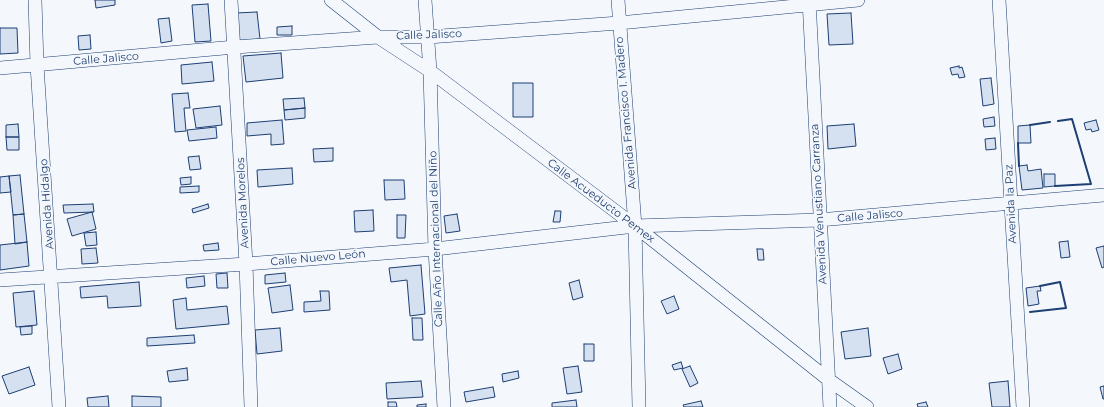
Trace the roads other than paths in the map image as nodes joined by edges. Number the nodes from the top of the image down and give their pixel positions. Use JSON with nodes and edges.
{"nodes":[{"id":1,"x":35,"y":0,"type":"edge"},
{"id":2,"x":231,"y":0,"type":"edge"},
{"id":3,"x":331,"y":0,"type":"edge"},
{"id":4,"x":425,"y":0,"type":"edge"},
{"id":5,"x":618,"y":0,"type":"edge"},
{"id":6,"x":858,"y":0,"type":"edge"},
{"id":7,"x":999,"y":0,"type":"edge"},
{"id":8,"x":809,"y":2,"type":"edge"},
{"id":9,"x":619,"y":23,"type":"junction"},
{"id":10,"x":378,"y":37,"type":"junction"},
{"id":11,"x":428,"y":37,"type":"junction"},
{"id":12,"x":235,"y":47,"type":"junction"},
{"id":13,"x":37,"y":66,"type":"junction"},
{"id":14,"x":0,"y":68,"type":"edge"},
{"id":15,"x":430,"y":70,"type":"junction"},
{"id":16,"x":1104,"y":195,"type":"edge"},
{"id":17,"x":1011,"y":204,"type":"junction"},
{"id":18,"x":819,"y":220,"type":"junction"},
{"id":19,"x":635,"y":226,"type":"junction"},
{"id":20,"x":435,"y":248,"type":"junction"},
{"id":21,"x":246,"y":264,"type":"junction"},
{"id":22,"x":52,"y":276,"type":"junction"},
{"id":23,"x":0,"y":280,"type":"edge"},
{"id":24,"x":829,"y":380,"type":"junction"},
{"id":25,"x":59,"y":407,"type":"edge"},
{"id":26,"x":251,"y":407,"type":"edge"},
{"id":27,"x":444,"y":407,"type":"edge"},
{"id":28,"x":639,"y":407,"type":"edge"},
{"id":29,"x":830,"y":407,"type":"edge"},
{"id":30,"x":867,"y":407,"type":"edge"},
{"id":31,"x":1023,"y":407,"type":"edge"}],
"edges":[{"from":1,"to":13,"type":"street","name":"Avenida Hidalgo"},
{"from":2,"to":12,"type":"street","name":"Avenida Morelos"},
{"from":3,"to":10,"type":"street","name":"Calle Acueducto Pemex"},
{"from":4,"to":11,"type":"street","name":"Calle Año Internacional del Niño"},
{"from":5,"to":9,"type":"street","name":"Avenida Francisco I. Madero"},
{"from":6,"to":8,"type":"street","name":"Calle Jalisco"},
{"from":7,"to":17,"type":"street","name":"Avenida la Paz"},
{"from":8,"to":9,"type":"street","name":"Calle Jalisco"},
{"from":8,"to":18,"type":"street","name":"Avenida Venustiano Carranza"},
{"from":9,"to":11,"type":"street","name":"Calle Jalisco"},
{"from":9,"to":19,"type":"street","name":"Avenida Francisco I. Madero"},
{"from":10,"to":11,"type":"street","name":"Calle Jalisco"},
{"from":10,"to":12,"type":"street","name":"Calle Jalisco"},
{"from":10,"to":15,"type":"street","name":"Calle Acueducto Pemex"},
{"from":11,"to":15,"type":"street","name":"Calle Año Internacional del Niño"},
{"from":12,"to":13,"type":"street","name":"Calle Jalisco"},
{"from":12,"to":21,"type":"street","name":"Avenida Morelos"},
{"from":13,"to":14,"type":"street","name":"Calle Jalisco"},
{"from":13,"to":22,"type":"street","name":"Avenida Hidalgo"},
{"from":15,"to":19,"type":"street","name":"Calle Acueducto Pemex"},
{"from":15,"to":20,"type":"street","name":"Calle Año Internacional del Niño"},
{"from":16,"to":17,"type":"street","name":"Calle Jalisco"},
{"from":17,"to":18,"type":"street","name":"Calle Jalisco"},
{"from":17,"to":31,"type":"street","name":"Avenida la Paz"},
{"from":18,"to":19,"type":"street","name":"Calle Jalisco"},
{"from":18,"to":24,"type":"street","name":"Avenida Venustiano Carranza"},
{"from":19,"to":20,"type":"street","name":"Calle Nuevo León"},
{"from":19,"to":24,"type":"street","name":"Calle Acueducto Pemex"},
{"from":19,"to":28,"type":"street","name":"Avenida Francisco I. Madero"},
{"from":20,"to":21,"type":"street","name":"Calle Nuevo León"},
{"from":20,"to":27,"type":"street","name":"Calle Año Internacional del Niño"},
{"from":21,"to":22,"type":"street","name":"Calle Nuevo León"},
{"from":21,"to":26,"type":"street","name":"Avenida Morelos"},
{"from":22,"to":23,"type":"street","name":"Calle Nuevo León"},
{"from":22,"to":25,"type":"street","name":"Avenida Hidalgo"},
{"from":24,"to":29,"type":"street","name":"Avenida Venustiano Carranza"},
{"from":24,"to":30,"type":"street","name":"Calle Acueducto Pemex"}]}
